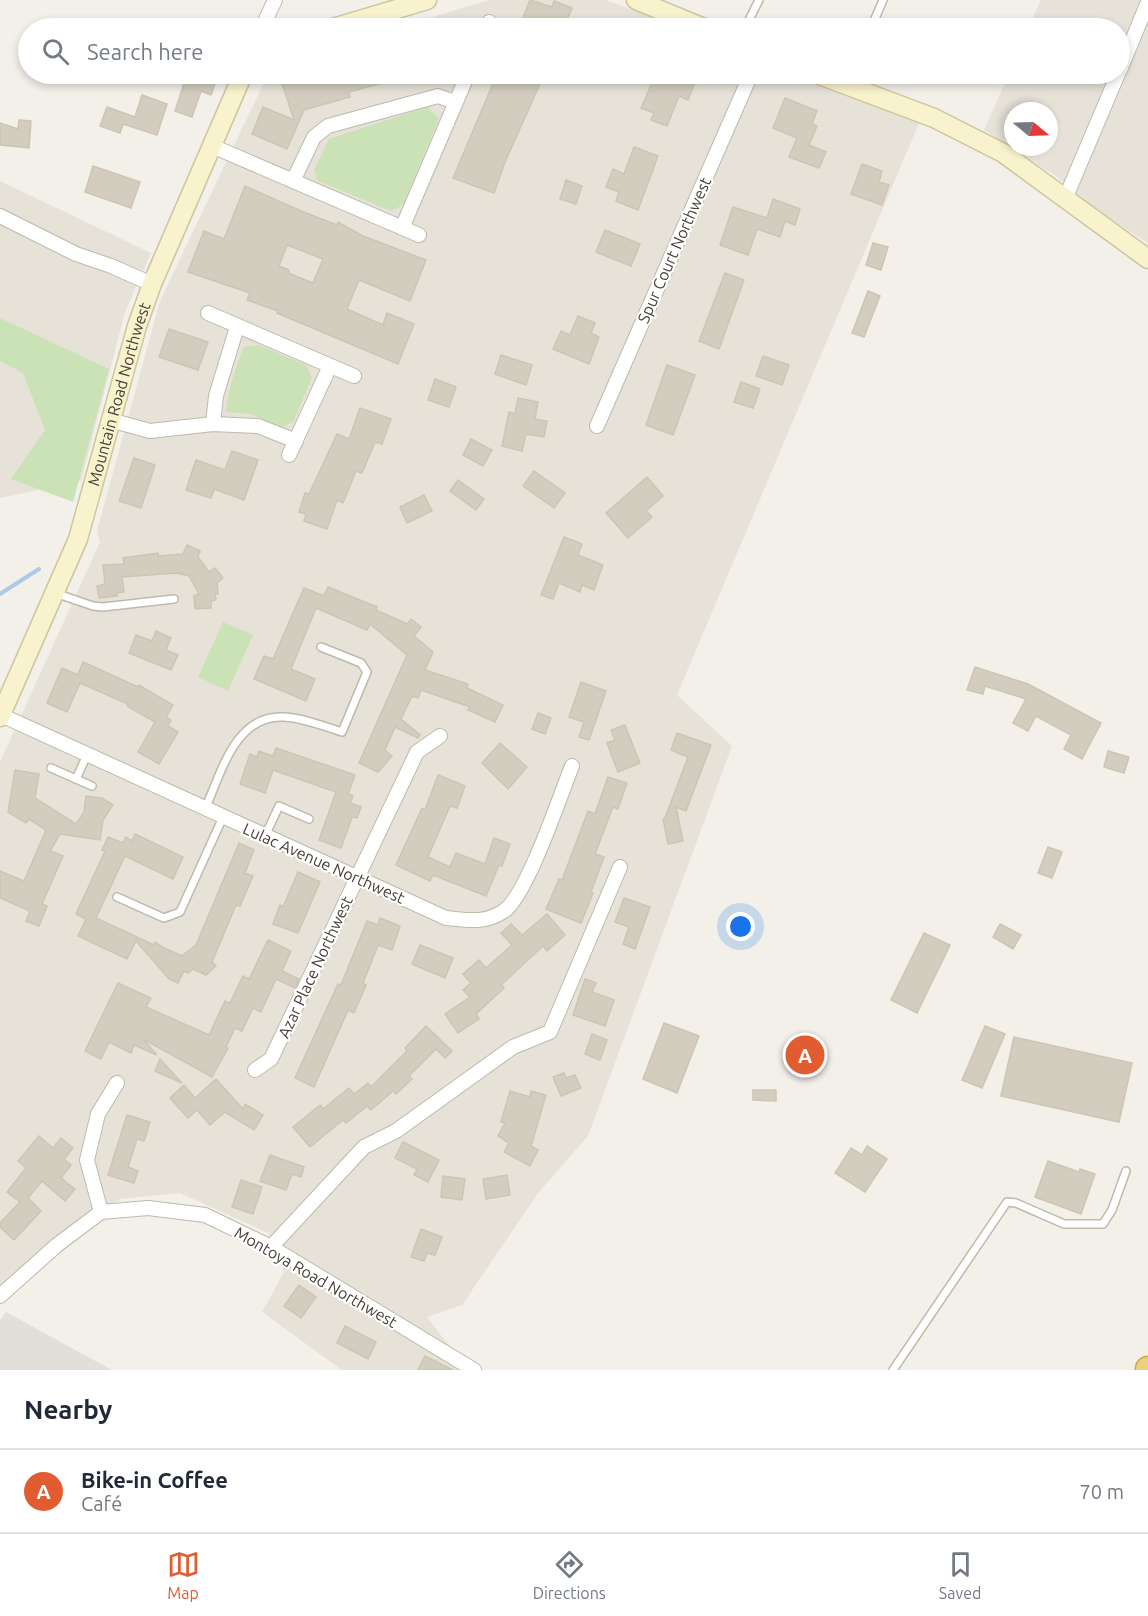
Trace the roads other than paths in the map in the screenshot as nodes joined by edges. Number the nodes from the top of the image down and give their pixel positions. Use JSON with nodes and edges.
{"nodes":[{"id":1,"x":275,"y":0,"type":"edge"},
{"id":2,"x":427,"y":0,"type":"edge"},
{"id":3,"x":636,"y":0,"type":"edge"},
{"id":4,"x":759,"y":0,"type":"edge"},
{"id":5,"x":883,"y":0,"type":"edge"},
{"id":6,"x":1148,"y":2,"type":"edge"},
{"id":7,"x":267,"y":18,"type":"edge"},
{"id":8,"x":367,"y":18,"type":"edge"},
{"id":9,"x":680,"y":18,"type":"edge"},
{"id":10,"x":751,"y":18,"type":"edge"},
{"id":11,"x":875,"y":18,"type":"edge"},
{"id":12,"x":1130,"y":45,"type":"edge"},
{"id":13,"x":239,"y":84,"type":"edge"},
{"id":14,"x":463,"y":84,"type":"edge"},
{"id":15,"x":747,"y":84,"type":"edge"},
{"id":16,"x":859,"y":84,"type":"edge"},
{"id":17,"x":1114,"y":84,"type":"edge"},
{"id":18,"x":455,"y":102,"type":"junction"},
{"id":19,"x":212,"y":146,"type":"junction"},
{"id":20,"x":293,"y":181,"type":"junction"},
{"id":21,"x":1065,"y":199,"type":"junction"},
{"id":22,"x":0,"y":216,"type":"edge"},
{"id":23,"x":402,"y":228,"type":"junction"},
{"id":24,"x":419,"y":235,"type":"dead end"},
{"id":25,"x":1148,"y":259,"type":"edge"},
{"id":26,"x":152,"y":284,"type":"junction"},
{"id":27,"x":208,"y":313,"type":"dead end"},
{"id":28,"x":237,"y":327,"type":"junction"},
{"id":29,"x":330,"y":366,"type":"junction"},
{"id":30,"x":354,"y":376,"type":"dead end"},
{"id":31,"x":110,"y":420,"type":"junction"},
{"id":32,"x":213,"y":424,"type":"junction"},
{"id":33,"x":597,"y":426,"type":"dead end"},
{"id":34,"x":296,"y":441,"type":"junction"},
{"id":35,"x":289,"y":455,"type":"dead end"},
{"id":36,"x":55,"y":593,"type":"junction"},
{"id":37,"x":174,"y":600,"type":"dead end"},
{"id":38,"x":321,"y":647,"type":"dead end"},
{"id":39,"x":0,"y":716,"type":"edge"},
{"id":40,"x":440,"y":736,"type":"dead end"},
{"id":41,"x":87,"y":755,"type":"junction"},
{"id":42,"x":572,"y":766,"type":"dead end"},
{"id":43,"x":51,"y":768,"type":"dead end"},
{"id":44,"x":76,"y":779,"type":"junction"},
{"id":45,"x":92,"y":786,"type":"dead end"},
{"id":46,"x":205,"y":809,"type":"junction"},
{"id":47,"x":223,"y":817,"type":"junction"},
{"id":48,"x":309,"y":819,"type":"dead end"},
{"id":49,"x":265,"y":836,"type":"junction"},
{"id":50,"x":620,"y":867,"type":"dead end"},
{"id":51,"x":357,"y":879,"type":"junction"},
{"id":52,"x":117,"y":897,"type":"dead end"},
{"id":53,"x":255,"y":1070,"type":"dead end"},
{"id":54,"x":117,"y":1083,"type":"dead end"},
{"id":55,"x":1126,"y":1171,"type":"dead end"},
{"id":56,"x":101,"y":1212,"type":"junction"},
{"id":57,"x":271,"y":1247,"type":"junction"},
{"id":58,"x":0,"y":1296,"type":"edge"},
{"id":59,"x":474,"y":1370,"type":"edge"},
{"id":60,"x":893,"y":1370,"type":"edge"}],
"edges":[{"from":1,"to":7,"type":"street"},
{"from":2,"to":8,"type":"street"},
{"from":3,"to":9,"type":"street"},
{"from":4,"to":10,"type":"lane"},
{"from":5,"to":11,"type":"lane"},
{"from":6,"to":12,"type":"street"},
{"from":13,"to":19,"type":"street","name":"Mountain Road Northwest"},
{"from":14,"to":18,"type":"street"},
{"from":15,"to":33,"type":"street","name":"Spur Court Northwest"},
{"from":16,"to":21,"type":"street"},
{"from":17,"to":21,"type":"street"},
{"from":18,"to":20,"type":"street"},
{"from":18,"to":23,"type":"street"},
{"from":19,"to":20,"type":"street"},
{"from":19,"to":26,"type":"street","name":"Mountain Road Northwest"},
{"from":20,"to":23,"type":"street"},
{"from":21,"to":25,"type":"street"},
{"from":22,"to":26,"type":"street"},
{"from":23,"to":24,"type":"street"},
{"from":26,"to":31,"type":"street","name":"Mountain Road Northwest"},
{"from":27,"to":28,"type":"street"},
{"from":28,"to":29,"type":"street"},
{"from":28,"to":32,"type":"street"},
{"from":29,"to":30,"type":"street"},
{"from":29,"to":34,"type":"street"},
{"from":31,"to":32,"type":"street"},
{"from":31,"to":36,"type":"street","name":"Mountain Road Northwest"},
{"from":32,"to":34,"type":"street"},
{"from":34,"to":35,"type":"street"},
{"from":36,"to":37,"type":"lane"},
{"from":36,"to":39,"type":"street","name":"Mountain Road Northwest"},
{"from":38,"to":46,"type":"lane"},
{"from":39,"to":41,"type":"street","name":"Lulac Avenue Northwest"},
{"from":40,"to":51,"type":"street","name":"Azar Place Northwest"},
{"from":41,"to":44,"type":"lane"},
{"from":41,"to":46,"type":"street","name":"Lulac Avenue Northwest"},
{"from":42,"to":51,"type":"street","name":"Lulac Avenue Northwest"},
{"from":43,"to":44,"type":"lane"},
{"from":44,"to":45,"type":"lane"},
{"from":46,"to":47,"type":"street","name":"Lulac Avenue Northwest"},
{"from":47,"to":49,"type":"street","name":"Lulac Avenue Northwest"},
{"from":47,"to":52,"type":"lane"},
{"from":48,"to":49,"type":"lane"},
{"from":49,"to":51,"type":"street","name":"Lulac Avenue Northwest"},
{"from":50,"to":57,"type":"street"},
{"from":51,"to":53,"type":"street","name":"Azar Place Northwest"},
{"from":54,"to":56,"type":"street"},
{"from":55,"to":60,"type":"lane"},
{"from":56,"to":57,"type":"street","name":"Montoya Road Northwest"},
{"from":56,"to":58,"type":"street"},
{"from":57,"to":59,"type":"street","name":"Montoya Road Northwest"}]}
